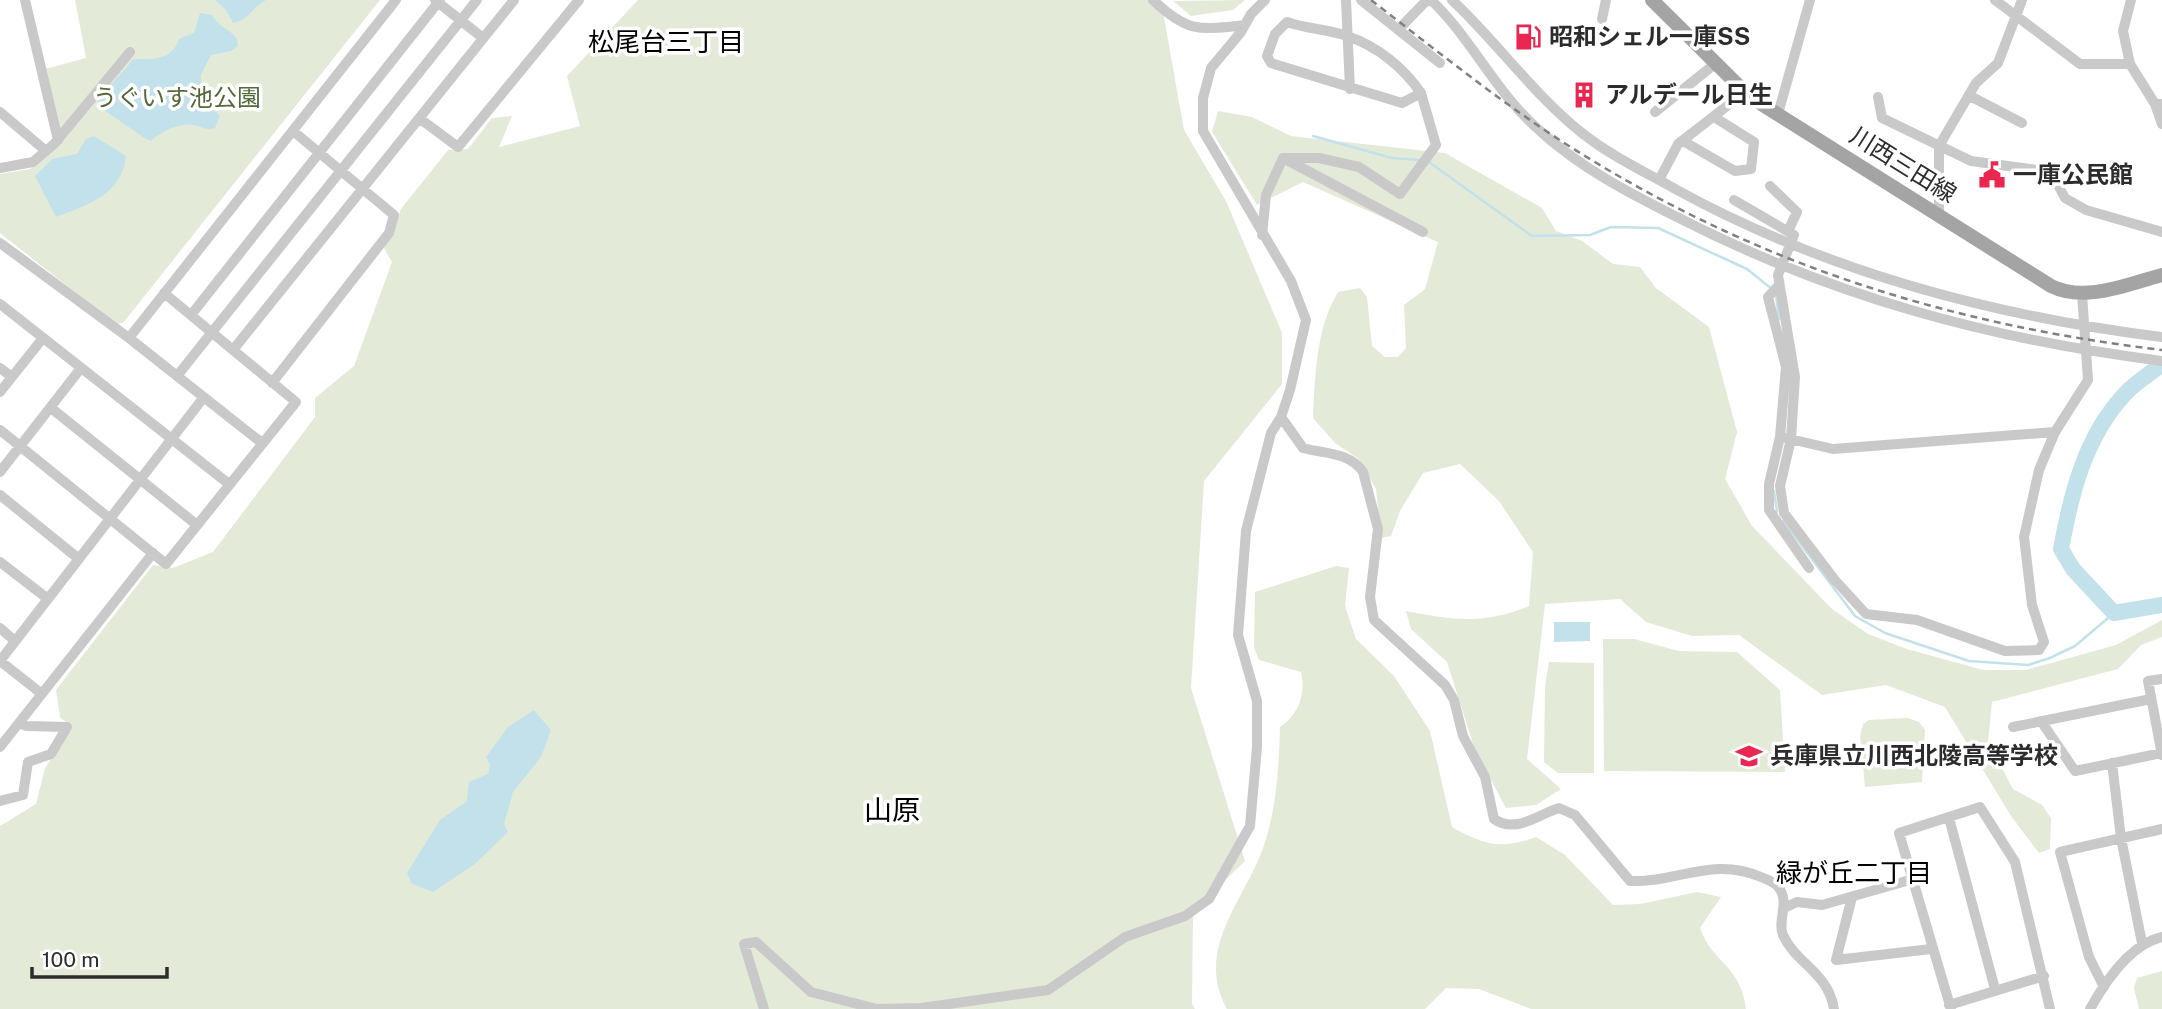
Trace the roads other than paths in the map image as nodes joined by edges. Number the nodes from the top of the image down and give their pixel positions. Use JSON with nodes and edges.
{"nodes":[{"id":1,"x":25,"y":0,"type":"edge"},
{"id":2,"x":396,"y":0,"type":"edge"},
{"id":3,"x":477,"y":0,"type":"edge"},
{"id":4,"x":514,"y":0,"type":"edge"},
{"id":5,"x":579,"y":0,"type":"edge"},
{"id":6,"x":1153,"y":0,"type":"edge"},
{"id":7,"x":1265,"y":0,"type":"edge"},
{"id":8,"x":1346,"y":0,"type":"edge"},
{"id":9,"x":1361,"y":0,"type":"edge"},
{"id":10,"x":1429,"y":0,"type":"edge"},
{"id":11,"x":1452,"y":0,"type":"edge"},
{"id":12,"x":1606,"y":0,"type":"edge"},
{"id":13,"x":1652,"y":0,"type":"edge"},
{"id":14,"x":1810,"y":0,"type":"edge"},
{"id":15,"x":1995,"y":0,"type":"edge"},
{"id":16,"x":2022,"y":0,"type":"edge"},
{"id":17,"x":2131,"y":0,"type":"edge"},
{"id":18,"x":438,"y":1,"type":"edge"},
{"id":19,"x":2015,"y":15,"type":"junction"},
{"id":20,"x":1602,"y":19,"type":"dead end"},
{"id":21,"x":461,"y":21,"type":"junction"},
{"id":22,"x":1245,"y":25,"type":"junction"},
{"id":23,"x":1398,"y":30,"type":"junction"},
{"id":24,"x":1348,"y":36,"type":"junction"},
{"id":25,"x":483,"y":38,"type":"junction"},
{"id":26,"x":1503,"y":51,"type":"junction"},
{"id":27,"x":130,"y":52,"type":"dead end"},
{"id":28,"x":1484,"y":62,"type":"junction"},
{"id":29,"x":1440,"y":63,"type":"dead end"},
{"id":30,"x":1716,"y":63,"type":"junction"},
{"id":31,"x":2130,"y":64,"type":"junction"},
{"id":32,"x":1350,"y":89,"type":"junction"},
{"id":33,"x":1745,"y":92,"type":"junction"},
{"id":34,"x":1421,"y":93,"type":"junction"},
{"id":35,"x":1970,"y":96,"type":"junction"},
{"id":36,"x":1878,"y":97,"type":"dead end"},
{"id":37,"x":2158,"y":104,"type":"edge"},
{"id":38,"x":1656,"y":111,"type":"dead end"},
{"id":39,"x":0,"y":112,"type":"edge"},
{"id":40,"x":1779,"y":114,"type":"junction"},
{"id":41,"x":1714,"y":117,"type":"junction"},
{"id":42,"x":419,"y":118,"type":"junction"},
{"id":43,"x":2022,"y":124,"type":"dead end"},
{"id":44,"x":2162,"y":124,"type":"edge"},
{"id":45,"x":293,"y":131,"type":"junction"},
{"id":46,"x":58,"y":140,"type":"junction"},
{"id":47,"x":1683,"y":141,"type":"junction"},
{"id":48,"x":1939,"y":146,"type":"junction"},
{"id":49,"x":46,"y":151,"type":"junction"},
{"id":50,"x":318,"y":152,"type":"junction"},
{"id":51,"x":1283,"y":158,"type":"junction"},
{"id":52,"x":0,"y":168,"type":"edge"},
{"id":53,"x":341,"y":171,"type":"junction"},
{"id":54,"x":1659,"y":180,"type":"junction"},
{"id":55,"x":1770,"y":186,"type":"dead end"},
{"id":56,"x":363,"y":189,"type":"junction"},
{"id":57,"x":1734,"y":200,"type":"dead end"},
{"id":58,"x":1938,"y":213,"type":"junction"},
{"id":59,"x":1788,"y":229,"type":"junction"},
{"id":60,"x":1423,"y":232,"type":"dead end"},
{"id":61,"x":2162,"y":232,"type":"edge"},
{"id":62,"x":1262,"y":235,"type":"junction"},
{"id":63,"x":0,"y":243,"type":"edge"},
{"id":64,"x":1791,"y":244,"type":"junction"},
{"id":65,"x":1780,"y":265,"type":"junction"},
{"id":66,"x":2162,"y":275,"type":"edge"},
{"id":67,"x":164,"y":293,"type":"junction"},
{"id":68,"x":2082,"y":294,"type":"junction"},
{"id":69,"x":0,"y":304,"type":"edge"},
{"id":70,"x":191,"y":315,"type":"junction"},
{"id":71,"x":2085,"y":326,"type":"junction"},
{"id":72,"x":212,"y":332,"type":"junction"},
{"id":73,"x":2162,"y":337,"type":"edge"},
{"id":74,"x":43,"y":338,"type":"junction"},
{"id":75,"x":129,"y":338,"type":"junction"},
{"id":76,"x":233,"y":350,"type":"junction"},
{"id":77,"x":2088,"y":352,"type":"junction"},
{"id":78,"x":2162,"y":361,"type":"edge"},
{"id":79,"x":0,"y":368,"type":"edge"},
{"id":80,"x":81,"y":368,"type":"junction"},
{"id":81,"x":177,"y":376,"type":"junction"},
{"id":82,"x":12,"y":377,"type":"junction"},
{"id":83,"x":272,"y":383,"type":"junction"},
{"id":84,"x":0,"y":392,"type":"edge"},
{"id":85,"x":204,"y":397,"type":"junction"},
{"id":86,"x":51,"y":408,"type":"junction"},
{"id":87,"x":1282,"y":417,"type":"junction"},
{"id":88,"x":0,"y":430,"type":"edge"},
{"id":89,"x":2055,"y":432,"type":"junction"},
{"id":90,"x":1785,"y":438,"type":"junction"},
{"id":91,"x":172,"y":439,"type":"junction"},
{"id":92,"x":262,"y":443,"type":"junction"},
{"id":93,"x":20,"y":446,"type":"junction"},
{"id":94,"x":0,"y":472,"type":"edge"},
{"id":95,"x":140,"y":479,"type":"junction"},
{"id":96,"x":229,"y":484,"type":"junction"},
{"id":97,"x":0,"y":495,"type":"edge"},
{"id":98,"x":110,"y":519,"type":"junction"},
{"id":99,"x":197,"y":524,"type":"junction"},
{"id":100,"x":153,"y":553,"type":"junction"},
{"id":101,"x":79,"y":559,"type":"junction"},
{"id":102,"x":0,"y":562,"type":"edge"},
{"id":103,"x":1809,"y":568,"type":"dead end"},
{"id":104,"x":48,"y":599,"type":"junction"},
{"id":105,"x":0,"y":628,"type":"edge"},
{"id":106,"x":15,"y":641,"type":"junction"},
{"id":107,"x":2162,"y":679,"type":"edge"},
{"id":108,"x":42,"y":694,"type":"junction"},
{"id":109,"x":2151,"y":699,"type":"junction"},
{"id":110,"x":2041,"y":721,"type":"junction"},
{"id":111,"x":19,"y":723,"type":"junction"},
{"id":112,"x":2013,"y":727,"type":"dead end"},
{"id":113,"x":2160,"y":732,"type":"edge"},
{"id":114,"x":0,"y":747,"type":"edge"},
{"id":115,"x":2162,"y":754,"type":"edge"},
{"id":116,"x":2112,"y":763,"type":"junction"},
{"id":117,"x":0,"y":801,"type":"edge"},
{"id":118,"x":1949,"y":818,"type":"junction"},
{"id":119,"x":2162,"y":829,"type":"edge"},
{"id":120,"x":2120,"y":838,"type":"junction"},
{"id":121,"x":1910,"y":880,"type":"junction"},
{"id":122,"x":1852,"y":897,"type":"junction"},
{"id":123,"x":1784,"y":908,"type":"junction"},
{"id":124,"x":2162,"y":937,"type":"edge"},
{"id":125,"x":2142,"y":943,"type":"junction"},
{"id":126,"x":1931,"y":949,"type":"junction"},
{"id":127,"x":2044,"y":976,"type":"junction"},
{"id":128,"x":2104,"y":987,"type":"junction"},
{"id":129,"x":1995,"y":989,"type":"junction"},
{"id":130,"x":1950,"y":1007,"type":"edge"},
{"id":131,"x":764,"y":1009,"type":"edge"},
{"id":132,"x":1834,"y":1009,"type":"edge"},
{"id":133,"x":2050,"y":1009,"type":"edge"},
{"id":134,"x":2090,"y":1009,"type":"edge"}],
"edges":[{"from":1,"to":46,"type":"street"},
{"from":2,"to":45,"type":"street"},
{"from":3,"to":21,"type":"street"},
{"from":4,"to":25,"type":"street"},
{"from":5,"to":42,"type":"street"},
{"from":6,"to":22,"type":"street"},
{"from":7,"to":22,"type":"street"},
{"from":8,"to":24,"type":"street"},
{"from":9,"to":23,"type":"street"},
{"from":10,"to":23,"type":"street"},
{"from":10,"to":28,"type":"street"},
{"from":11,"to":26,"type":"street"},
{"from":12,"to":20,"type":"street"},
{"from":13,"to":30,"type":"main road","name":"川西三田線"},
{"from":14,"to":40,"type":"street"},
{"from":15,"to":19,"type":"street"},
{"from":16,"to":19,"type":"street"},
{"from":17,"to":31,"type":"street"},
{"from":18,"to":21,"type":"street"},
{"from":18,"to":50,"type":"street"},
{"from":19,"to":31,"type":"street"},
{"from":19,"to":35,"type":"street"},
{"from":21,"to":25,"type":"street"},
{"from":21,"to":53,"type":"street"},
{"from":22,"to":62,"type":"street"},
{"from":23,"to":29,"type":"street"},
{"from":24,"to":32,"type":"street"},
{"from":24,"to":32,"type":"street"},
{"from":24,"to":34,"type":"street"},
{"from":25,"to":42,"type":"street"},
{"from":26,"to":28,"type":"street"},
{"from":26,"to":54,"type":"street"},
{"from":27,"to":46,"type":"street"},
{"from":28,"to":65,"type":"street"},
{"from":30,"to":33,"type":"main road","name":"川西三田線"},
{"from":30,"to":38,"type":"street"},
{"from":31,"to":37,"type":"street"},
{"from":32,"to":34,"type":"street"},
{"from":33,"to":40,"type":"main road","name":"川西三田線"},
{"from":33,"to":41,"type":"street"},
{"from":34,"to":51,"type":"street"},
{"from":35,"to":43,"type":"street"},
{"from":35,"to":48,"type":"street"},
{"from":36,"to":48,"type":"street"},
{"from":37,"to":44,"type":"street"},
{"from":39,"to":49,"type":"street"},
{"from":40,"to":58,"type":"main road","name":"川西三田線"},
{"from":41,"to":47,"type":"street"},
{"from":41,"to":47,"type":"street"},
{"from":42,"to":56,"type":"street"},
{"from":45,"to":50,"type":"street"},
{"from":45,"to":67,"type":"street"},
{"from":46,"to":49,"type":"street"},
{"from":47,"to":54,"type":"street"},
{"from":48,"to":58,"type":"street"},
{"from":48,"to":61,"type":"street"},
{"from":49,"to":52,"type":"street"},
{"from":50,"to":53,"type":"street"},
{"from":50,"to":70,"type":"street"},
{"from":51,"to":60,"type":"street"},
{"from":51,"to":62,"type":"street"},
{"from":53,"to":56,"type":"street"},
{"from":53,"to":72,"type":"street"},
{"from":54,"to":64,"type":"street"},
{"from":55,"to":59,"type":"street"},
{"from":56,"to":76,"type":"street"},
{"from":56,"to":83,"type":"street"},
{"from":57,"to":59,"type":"street"},
{"from":58,"to":68,"type":"main road","name":"川西三田線"},
{"from":59,"to":64,"type":"street"},
{"from":62,"to":87,"type":"street"},
{"from":63,"to":75,"type":"street"},
{"from":64,"to":65,"type":"street"},
{"from":64,"to":71,"type":"street"},
{"from":65,"to":77,"type":"street"},
{"from":65,"to":90,"type":"street"},
{"from":66,"to":68,"type":"main road","name":"川西三田線"},
{"from":67,"to":70,"type":"street"},
{"from":67,"to":75,"type":"street"},
{"from":68,"to":71,"type":"street"},
{"from":69,"to":74,"type":"street"},
{"from":70,"to":72,"type":"street"},
{"from":71,"to":73,"type":"street"},
{"from":71,"to":77,"type":"street"},
{"from":72,"to":76,"type":"street"},
{"from":72,"to":81,"type":"street"},
{"from":74,"to":80,"type":"street"},
{"from":74,"to":82,"type":"street"},
{"from":75,"to":81,"type":"street"},
{"from":76,"to":83,"type":"street"},
{"from":77,"to":78,"type":"street"},
{"from":77,"to":89,"type":"street"},
{"from":79,"to":82,"type":"street"},
{"from":80,"to":86,"type":"street"},
{"from":80,"to":91,"type":"street"},
{"from":81,"to":85,"type":"street"},
{"from":82,"to":84,"type":"street"},
{"from":83,"to":92,"type":"street"},
{"from":85,"to":91,"type":"street"},
{"from":85,"to":92,"type":"street"},
{"from":86,"to":93,"type":"street"},
{"from":86,"to":95,"type":"street"},
{"from":87,"to":123,"type":"street"},
{"from":87,"to":131,"type":"street"},
{"from":88,"to":93,"type":"street"},
{"from":89,"to":90,"type":"street"},
{"from":89,"to":90,"type":"street"},
{"from":90,"to":103,"type":"street"},
{"from":91,"to":95,"type":"street"},
{"from":91,"to":96,"type":"street"},
{"from":92,"to":96,"type":"street"},
{"from":93,"to":94,"type":"street"},
{"from":93,"to":98,"type":"street"},
{"from":95,"to":98,"type":"street"},
{"from":95,"to":99,"type":"street"},
{"from":96,"to":99,"type":"street"},
{"from":97,"to":101,"type":"street"},
{"from":98,"to":100,"type":"street"},
{"from":98,"to":101,"type":"street"},
{"from":99,"to":100,"type":"street"},
{"from":100,"to":108,"type":"street"},
{"from":101,"to":104,"type":"street"},
{"from":102,"to":104,"type":"street"},
{"from":104,"to":106,"type":"street"},
{"from":105,"to":106,"type":"street"},
{"from":106,"to":108,"type":"street"},
{"from":107,"to":109,"type":"street"},
{"from":108,"to":111,"type":"street"},
{"from":109,"to":110,"type":"street"},
{"from":109,"to":113,"type":"street"},
{"from":110,"to":112,"type":"street"},
{"from":110,"to":116,"type":"street"},
{"from":111,"to":114,"type":"street"},
{"from":111,"to":117,"type":"street"},
{"from":113,"to":115,"type":"street"},
{"from":115,"to":116,"type":"street"},
{"from":116,"to":120,"type":"street"},
{"from":118,"to":121,"type":"street"},
{"from":118,"to":127,"type":"street"},
{"from":118,"to":129,"type":"street"},
{"from":119,"to":120,"type":"street"},
{"from":120,"to":125,"type":"street"},
{"from":120,"to":128,"type":"street"},
{"from":121,"to":122,"type":"street"},
{"from":121,"to":126,"type":"street"},
{"from":122,"to":123,"type":"street"},
{"from":122,"to":126,"type":"street"},
{"from":123,"to":132,"type":"street"},
{"from":124,"to":125,"type":"street"},
{"from":125,"to":128,"type":"street"},
{"from":126,"to":130,"type":"street"},
{"from":127,"to":129,"type":"street"},
{"from":127,"to":133,"type":"street"},
{"from":128,"to":134,"type":"street"},
{"from":129,"to":130,"type":"street"}]}
